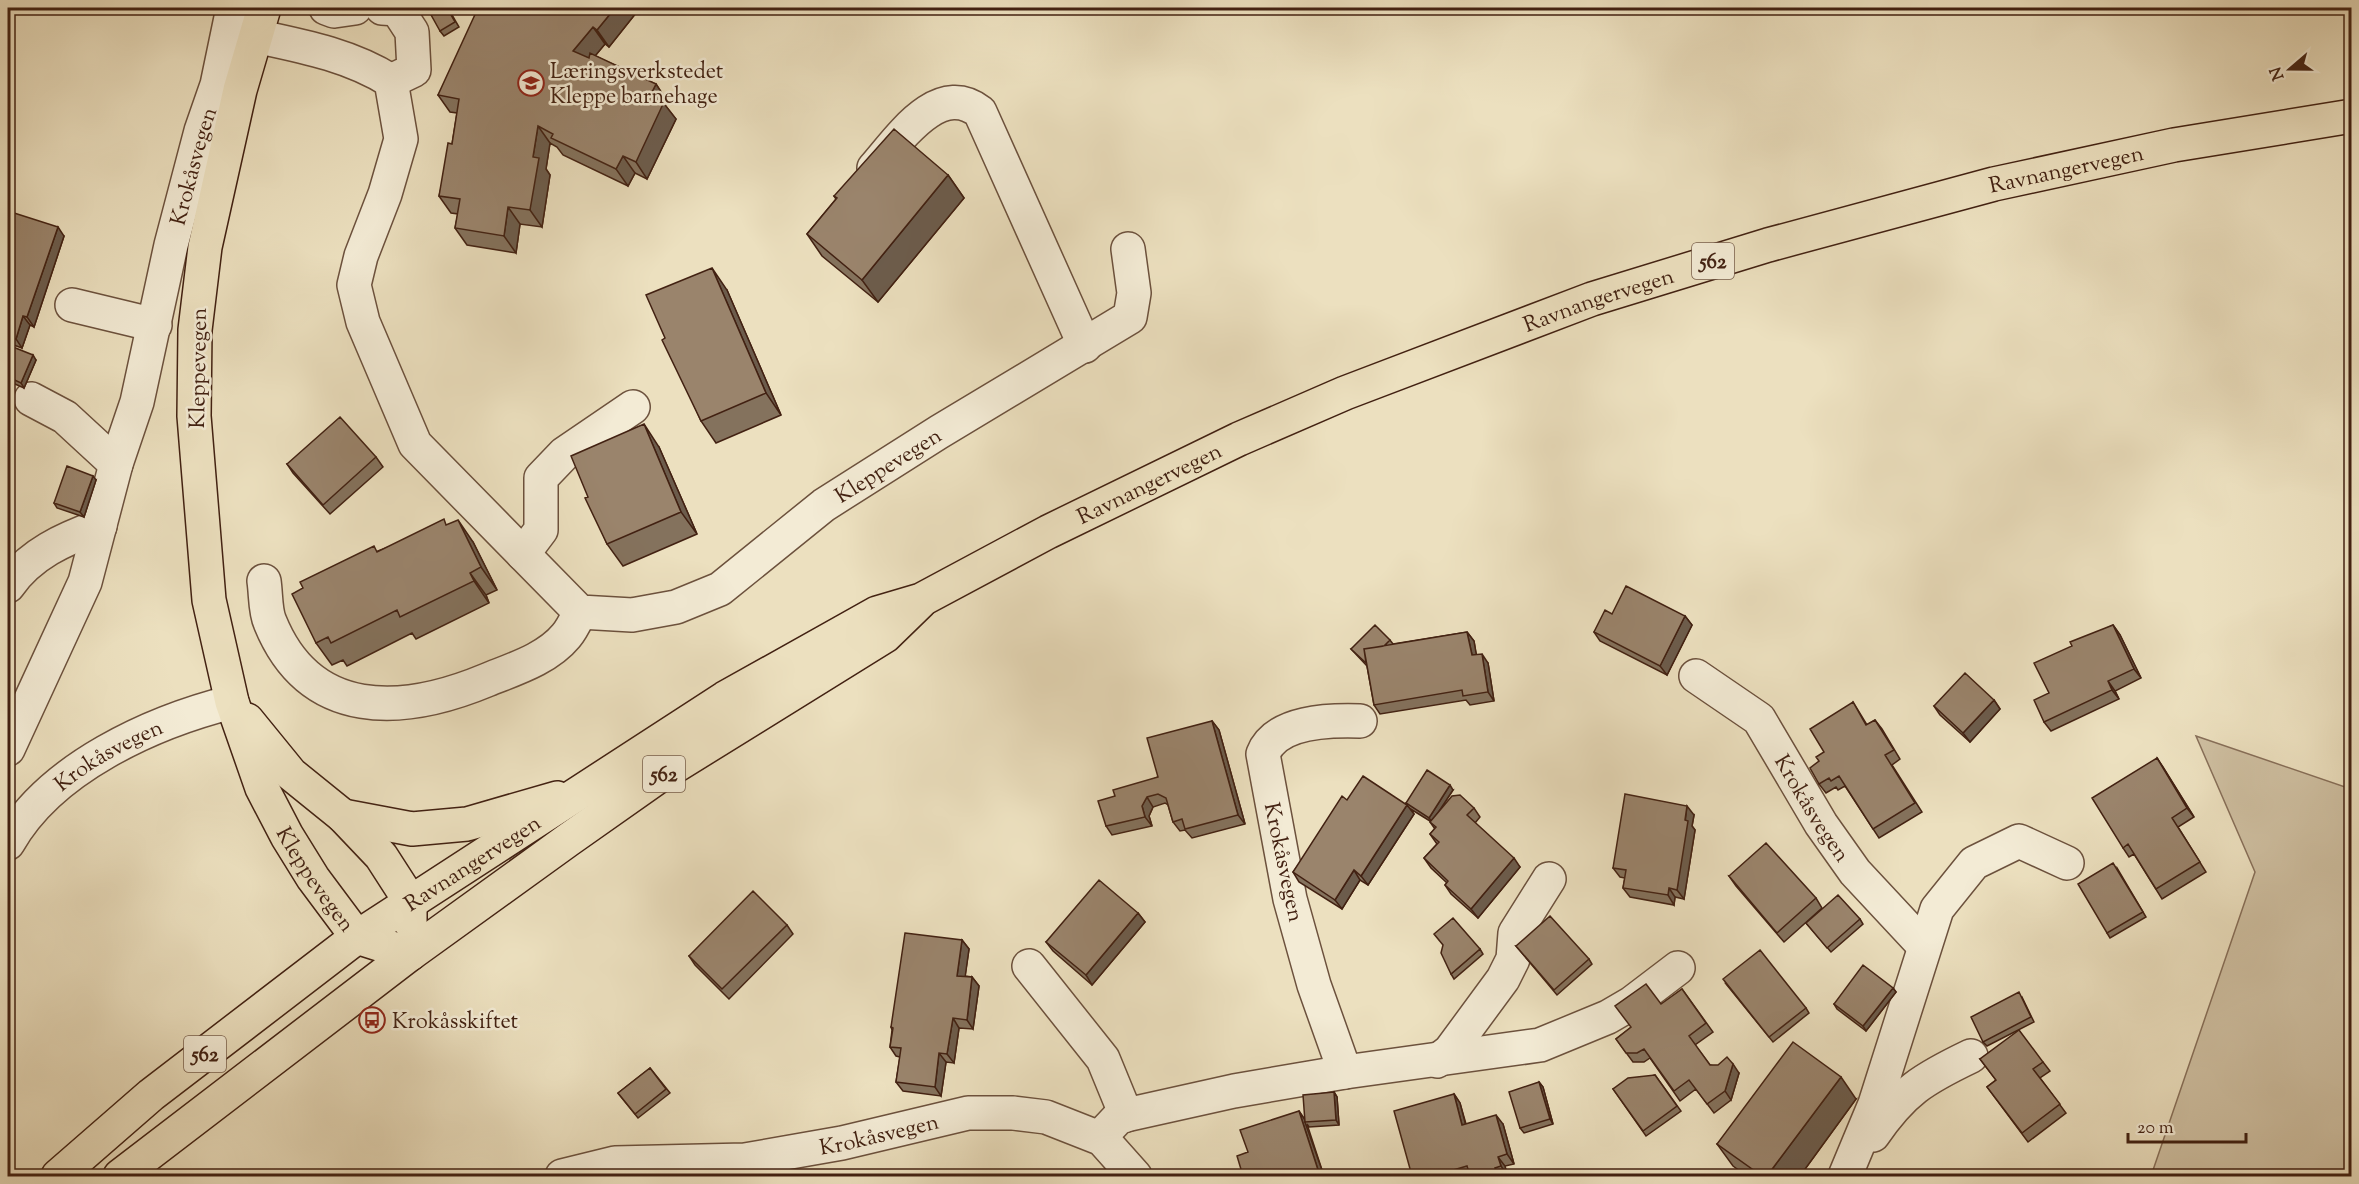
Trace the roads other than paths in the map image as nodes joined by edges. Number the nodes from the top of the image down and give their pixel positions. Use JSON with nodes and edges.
{"nodes":[{"id":1,"x":233,"y":8,"type":"edge"},
{"id":2,"x":326,"y":8,"type":"edge"},
{"id":3,"x":355,"y":8,"type":"edge"},
{"id":4,"x":382,"y":8,"type":"edge"},
{"id":5,"x":259,"y":22,"type":"edge"},
{"id":6,"x":391,"y":81,"type":"junction"},
{"id":7,"x":2352,"y":116,"type":"edge"},
{"id":8,"x":874,"y":168,"type":"edge"},
{"id":9,"x":1128,"y":249,"type":"dead end"},
{"id":10,"x":72,"y":305,"type":"dead end"},
{"id":11,"x":155,"y":325,"type":"junction"},
{"id":12,"x":1085,"y":346,"type":"junction"},
{"id":13,"x":31,"y":399,"type":"dead end"},
{"id":14,"x":633,"y":407,"type":"dead end"},
{"id":15,"x":116,"y":464,"type":"junction"},
{"id":16,"x":100,"y":526,"type":"junction"},
{"id":17,"x":523,"y":554,"type":"junction"},
{"id":18,"x":264,"y":581,"type":"dead end"},
{"id":19,"x":8,"y":586,"type":"edge"},
{"id":20,"x":921,"y":600,"type":"junction"},
{"id":21,"x":580,"y":612,"type":"junction"},
{"id":22,"x":1696,"y":676,"type":"dead end"},
{"id":23,"x":232,"y":702,"type":"junction"},
{"id":24,"x":1360,"y":721,"type":"dead end"},
{"id":25,"x":8,"y":749,"type":"edge"},
{"id":26,"x":582,"y":792,"type":"junction"},
{"id":27,"x":343,"y":816,"type":"junction"},
{"id":28,"x":8,"y":843,"type":"edge"},
{"id":29,"x":2067,"y":863,"type":"dead end"},
{"id":30,"x":1549,"y":879,"type":"dead end"},
{"id":31,"x":410,"y":901,"type":"junction"},
{"id":32,"x":357,"y":938,"type":"junction"},
{"id":33,"x":1924,"y":946,"type":"junction"},
{"id":34,"x":410,"y":954,"type":"junction"},
{"id":35,"x":1029,"y":966,"type":"dead end"},
{"id":36,"x":1678,"y":968,"type":"dead end"},
{"id":37,"x":1971,"y":1056,"type":"dead end"},
{"id":38,"x":1437,"y":1061,"type":"junction"},
{"id":39,"x":1346,"y":1072,"type":"junction"},
{"id":40,"x":1126,"y":1115,"type":"junction"},
{"id":41,"x":1102,"y":1139,"type":"junction"},
{"id":42,"x":611,"y":1170,"type":"edge"},
{"id":43,"x":58,"y":1176,"type":"edge"},
{"id":44,"x":120,"y":1176,"type":"edge"},
{"id":45,"x":562,"y":1176,"type":"edge"},
{"id":46,"x":1135,"y":1176,"type":"edge"},
{"id":47,"x":1845,"y":1176,"type":"edge"}],
"edges":[{"from":1,"to":11,"type":"street","name":"Krokåsvegen"},
{"from":2,"to":3,"type":"street"},
{"from":4,"to":6,"type":"street"},
{"from":5,"to":6,"type":"street","name":"Kleppevegen"},
{"from":5,"to":23,"type":"main road","name":"Kleppevegen"},
{"from":6,"to":17,"type":"street"},
{"from":7,"to":20,"type":"main road","name":"Ravnangervegen","number":"562"},
{"from":8,"to":12,"type":"street"},
{"from":9,"to":12,"type":"street","name":"Kleppevegen"},
{"from":10,"to":11,"type":"street"},
{"from":11,"to":15,"type":"street","name":"Krokåsvegen"},
{"from":12,"to":21,"type":"street","name":"Kleppevegen"},
{"from":13,"to":15,"type":"street"},
{"from":14,"to":17,"type":"street"},
{"from":15,"to":16,"type":"street","name":"Krokåsvegen"},
{"from":16,"to":19,"type":"street"},
{"from":16,"to":25,"type":"street","name":"Krokåsvegen"},
{"from":17,"to":21,"type":"street"},
{"from":18,"to":21,"type":"street"},
{"from":20,"to":26,"type":"main road","name":"Ravnangervegen","number":"562"},
{"from":20,"to":34,"type":"main road","name":"Ravnangervegen","number":"562"},
{"from":22,"to":33,"type":"street","name":"Krokåsvegen"},
{"from":23,"to":27,"type":"main road","name":"Kleppevegen"},
{"from":23,"to":28,"type":"street","name":"Krokåsvegen"},
{"from":23,"to":32,"type":"main road","name":"Kleppevegen"},
{"from":24,"to":39,"type":"street","name":"Krokåsvegen"},
{"from":26,"to":27,"type":"main road"},
{"from":26,"to":31,"type":"main road","name":"Ravnangervegen","number":"562"},
{"from":27,"to":31,"type":"main road","name":"Kleppevegen"},
{"from":29,"to":33,"type":"street"},
{"from":30,"to":38,"type":"street"},
{"from":31,"to":32,"type":"main road","name":"Ravnangervegen","number":"562"},
{"from":31,"to":34,"type":"main road"},
{"from":32,"to":34,"type":"main road","name":"Kleppevegen"},
{"from":32,"to":43,"type":"main road","name":"Ravnangervegen","number":"562"},
{"from":33,"to":47,"type":"street"},
{"from":34,"to":44,"type":"main road","name":"Ravnangervegen","number":"562"},
{"from":35,"to":40,"type":"street"},
{"from":36,"to":38,"type":"street"},
{"from":37,"to":47,"type":"street"},
{"from":38,"to":39,"type":"street"},
{"from":39,"to":40,"type":"street"},
{"from":40,"to":41,"type":"street"},
{"from":41,"to":42,"type":"street","name":"Krokåsvegen"},
{"from":41,"to":46,"type":"street","name":"Krokåsvegen"},
{"from":42,"to":45,"type":"street","name":"Krokåsvegen"}]}
